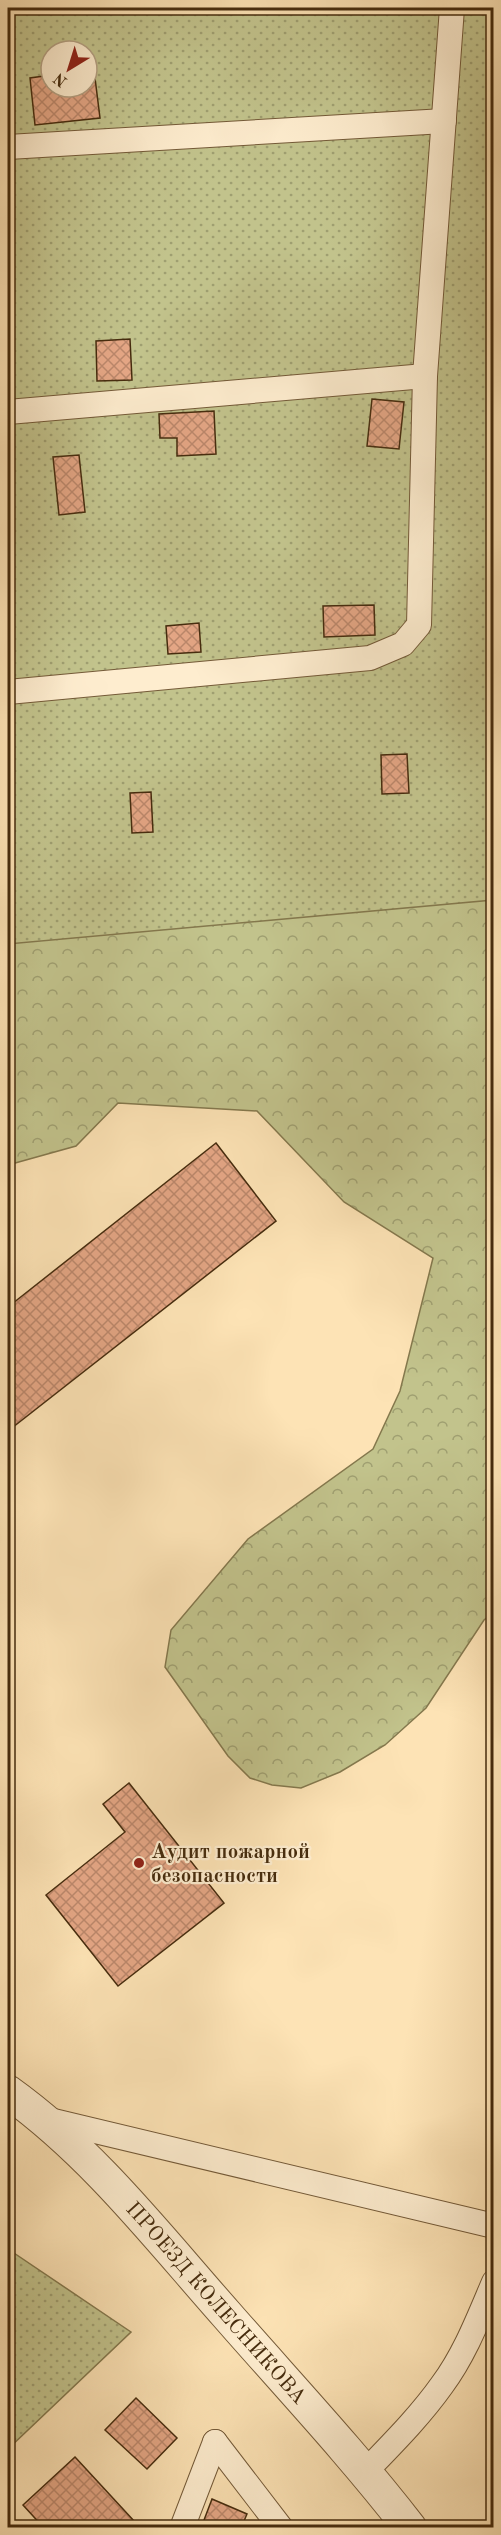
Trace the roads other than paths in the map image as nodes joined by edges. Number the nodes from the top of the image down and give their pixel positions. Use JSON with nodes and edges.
{"nodes":[{"id":1,"x":452,"y":8,"type":"edge"},
{"id":2,"x":444,"y":121,"type":"junction"},
{"id":3,"x":8,"y":147,"type":"edge"},
{"id":4,"x":425,"y":376,"type":"junction"},
{"id":5,"x":8,"y":412,"type":"edge"},
{"id":6,"x":8,"y":692,"type":"edge"},
{"id":7,"x":8,"y":2092,"type":"edge"},
{"id":8,"x":45,"y":2119,"type":"junction"},
{"id":9,"x":494,"y":2226,"type":"edge"},
{"id":10,"x":494,"y":2282,"type":"edge"},
{"id":11,"x":366,"y":2471,"type":"junction"},
{"id":12,"x":278,"y":2526,"type":"edge"},
{"id":13,"x":182,"y":2528,"type":"edge"},
{"id":14,"x":410,"y":2528,"type":"edge"}],
"edges":[{"from":1,"to":2,"type":"lane"},
{"from":2,"to":3,"type":"lane"},
{"from":2,"to":4,"type":"lane"},
{"from":4,"to":5,"type":"lane"},
{"from":4,"to":6,"type":"lane"},
{"from":7,"to":8,"type":"street","name":"ПРОЕЗД КОЛЕСНИКОВА"},
{"from":8,"to":9,"type":"lane"},
{"from":8,"to":11,"type":"street","name":"ПРОЕЗД КОЛЕСНИКОВА"},
{"from":10,"to":11,"type":"lane"},
{"from":11,"to":14,"type":"street","name":"ПРОЕЗД КОЛЕСНИКОВА"},
{"from":12,"to":13,"type":"lane"}]}
